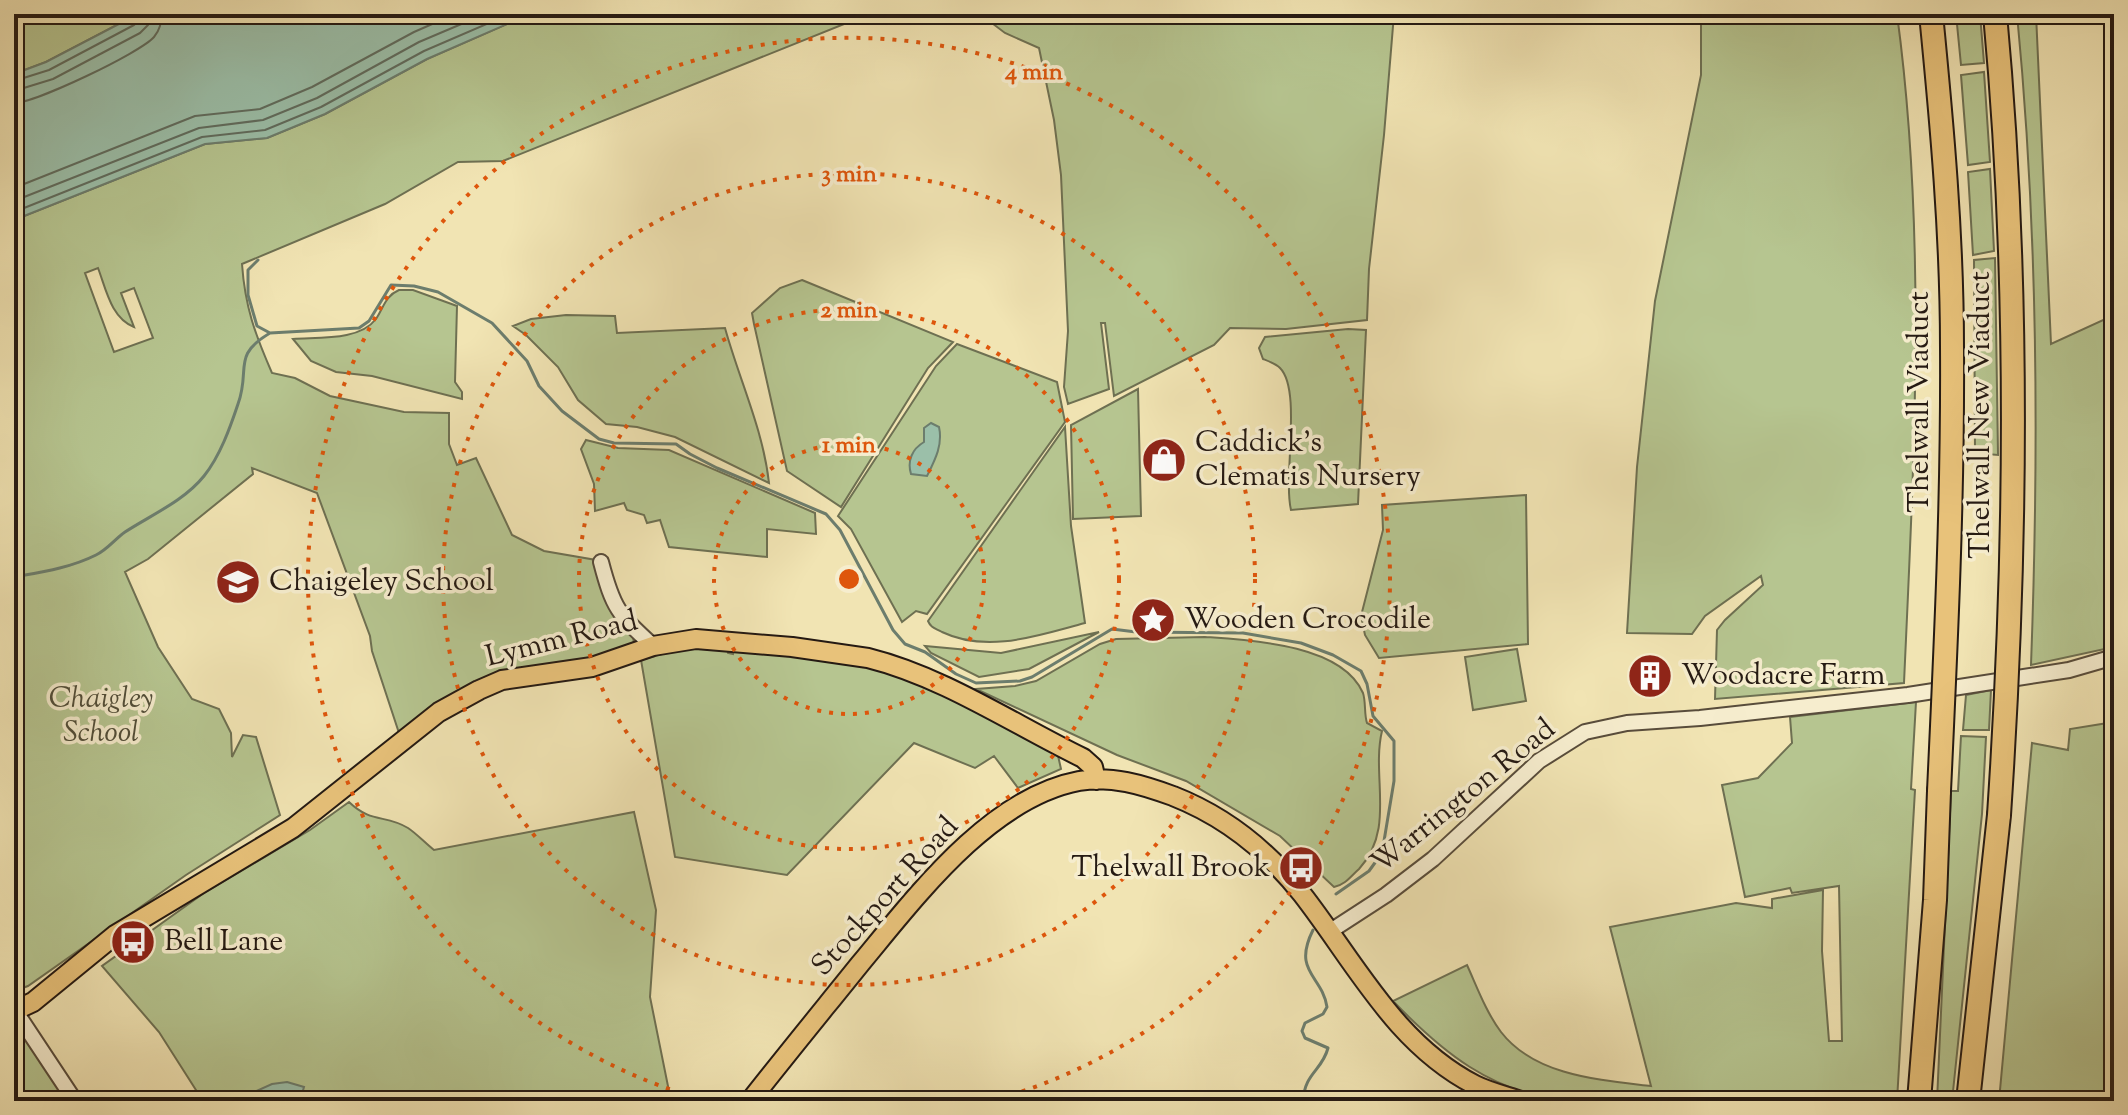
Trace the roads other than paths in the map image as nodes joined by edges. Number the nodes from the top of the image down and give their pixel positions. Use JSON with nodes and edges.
{"nodes":[{"id":1,"x":1931,"y":14,"type":"edge"},
{"id":2,"x":1995,"y":14,"type":"edge"},
{"id":3,"x":601,"y":562,"type":"dead end"},
{"id":4,"x":653,"y":646,"type":"junction"},
{"id":5,"x":2114,"y":657,"type":"edge"},
{"id":6,"x":1057,"y":746,"type":"junction"},
{"id":7,"x":1096,"y":780,"type":"junction"},
{"id":8,"x":1069,"y":783,"type":"junction"},
{"id":9,"x":1329,"y":932,"type":"junction"},
{"id":10,"x":15,"y":1012,"type":"edge"},
{"id":11,"x":75,"y":1101,"type":"edge"},
{"id":12,"x":750,"y":1101,"type":"edge"},
{"id":13,"x":1521,"y":1101,"type":"edge"},
{"id":14,"x":1919,"y":1101,"type":"edge"},
{"id":15,"x":1968,"y":1101,"type":"edge"}],
"edges":[{"from":1,"to":14,"type":"highway","name":"Thelwall Viaduct","bridge":true},
{"from":2,"to":15,"type":"highway","name":"Thelwall New Viaduct","bridge":true},
{"from":3,"to":4,"type":"street"},
{"from":4,"to":6,"type":"main road","name":"Lymm Road"},
{"from":4,"to":10,"type":"main road","name":"Lymm Road"},
{"from":5,"to":9,"type":"street","name":"Warrington Road"},
{"from":6,"to":7,"type":"main road","name":"Lymm Road"},
{"from":6,"to":8,"type":"main road"},
{"from":7,"to":8,"type":"main road","name":"Stockport Road"},
{"from":7,"to":9,"type":"main road","name":"Stockport Road"},
{"from":8,"to":12,"type":"main road","name":"Stockport Road"},
{"from":9,"to":13,"type":"main road","name":"Stockport Road"},
{"from":10,"to":11,"type":"street"}]}
